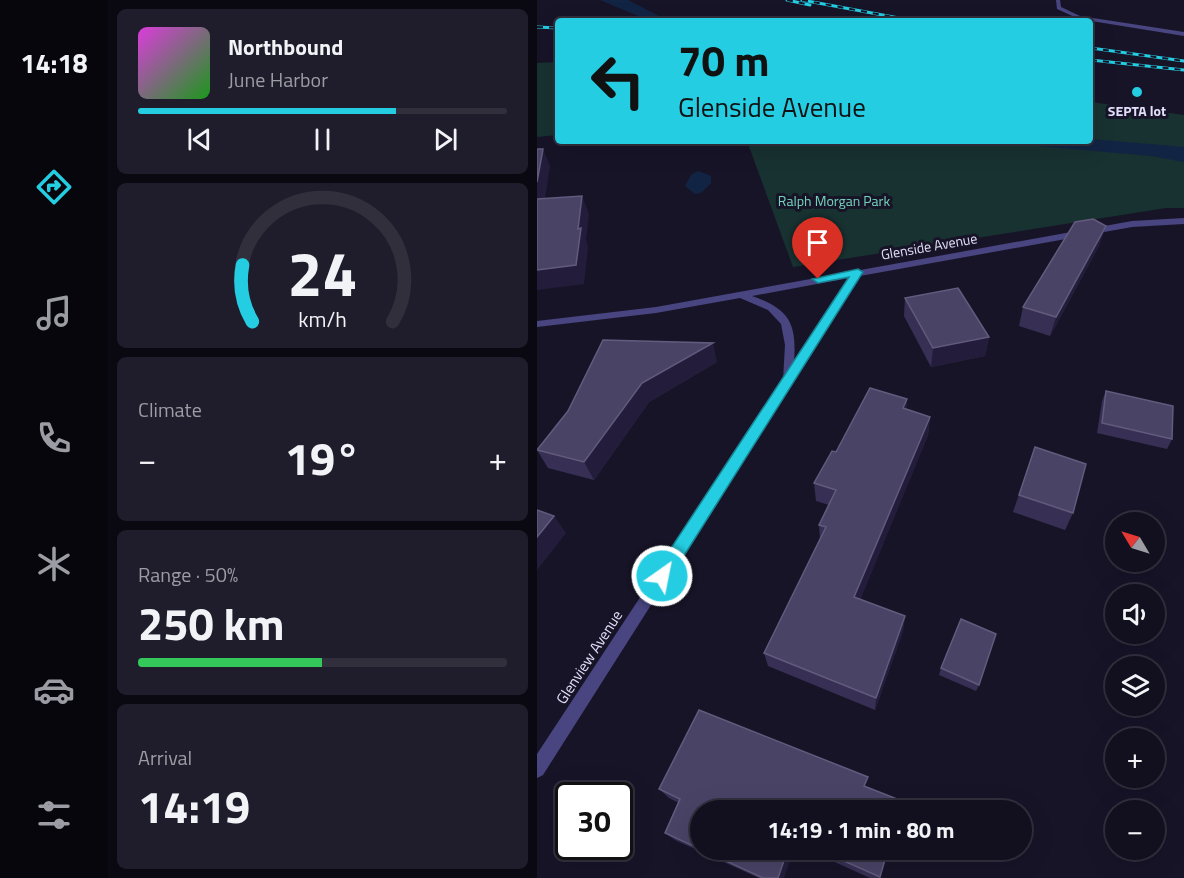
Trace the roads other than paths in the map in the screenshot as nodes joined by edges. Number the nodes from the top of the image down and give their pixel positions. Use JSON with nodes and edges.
{"nodes":[{"id":1,"x":1058,"y":0,"type":"edge"},
{"id":2,"x":1085,"y":18,"type":"edge"},
{"id":3,"x":1093,"y":19,"type":"edge"},
{"id":4,"x":1184,"y":34,"type":"edge"},
{"id":5,"x":1184,"y":221,"type":"edge"},
{"id":6,"x":858,"y":272,"type":"junction"},
{"id":7,"x":738,"y":294,"type":"junction"},
{"id":8,"x":537,"y":324,"type":"edge"},
{"id":9,"x":786,"y":382,"type":"junction"},
{"id":10,"x":537,"y":769,"type":"edge"}],
"edges":[{"from":1,"to":2,"type":"street"},
{"from":3,"to":4,"type":"street"},
{"from":5,"to":6,"type":"street","name":"Glenside Avenue"},
{"from":6,"to":7,"type":"street","name":"Glenside Avenue"},
{"from":6,"to":9,"type":"street","name":"Glenview Avenue"},
{"from":7,"to":8,"type":"street","name":"Glenside Avenue"},
{"from":7,"to":9,"type":"street","name":"Glenview Avenue"},
{"from":9,"to":10,"type":"street","name":"Glenview Avenue"}]}
